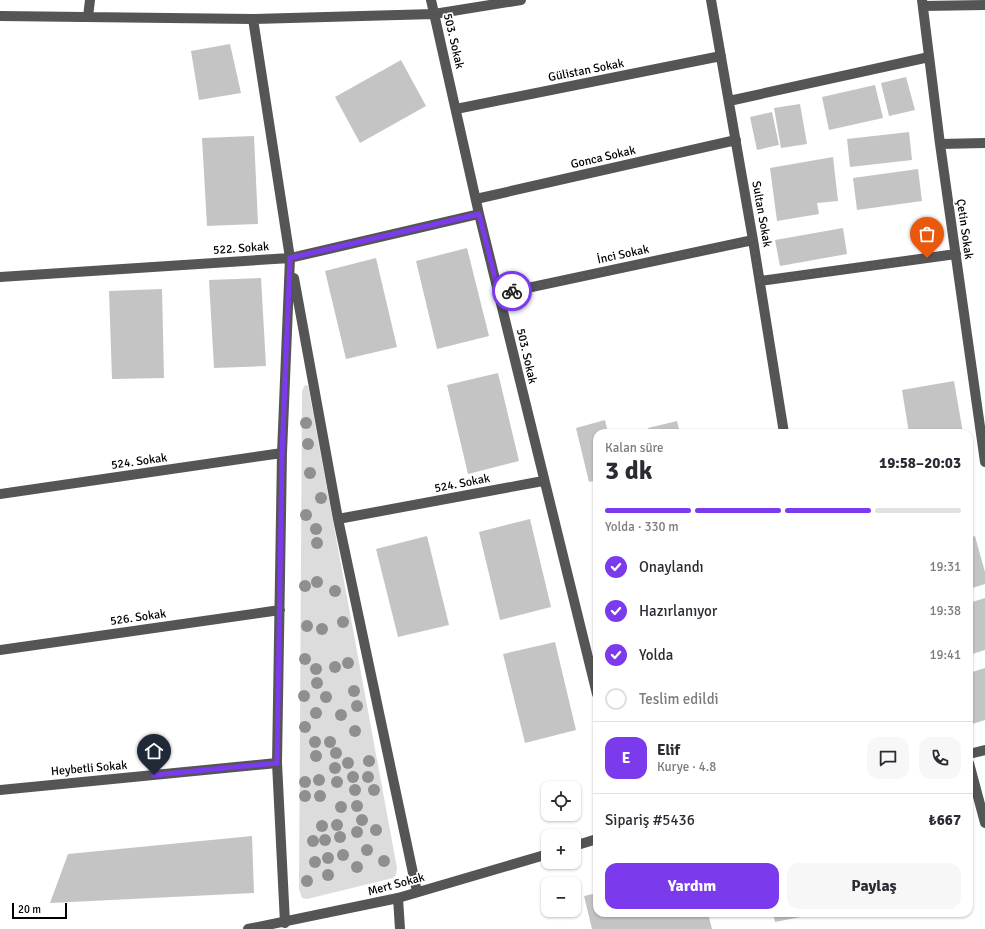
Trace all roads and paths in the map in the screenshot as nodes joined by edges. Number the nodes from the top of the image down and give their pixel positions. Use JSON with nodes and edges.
{"nodes":[{"id":1,"x":90,"y":0,"type":"edge"},
{"id":2,"x":431,"y":0,"type":"edge"},
{"id":3,"x":521,"y":0,"type":"edge"},
{"id":4,"x":711,"y":0,"type":"edge"},
{"id":5,"x":922,"y":3,"type":"edge"},
{"id":6,"x":985,"y":5,"type":"edge"},
{"id":7,"x":434,"y":14,"type":"junction"},
{"id":8,"x":0,"y":16,"type":"edge"},
{"id":9,"x":88,"y":16,"type":"junction"},
{"id":10,"x":253,"y":19,"type":"junction"},
{"id":11,"x":721,"y":56,"type":"junction"},
{"id":12,"x":929,"y":57,"type":"junction"},
{"id":13,"x":729,"y":101,"type":"junction"},
{"id":14,"x":456,"y":109,"type":"junction"},
{"id":15,"x":736,"y":140,"type":"junction"},
{"id":16,"x":985,"y":143,"type":"edge"},
{"id":17,"x":940,"y":144,"type":"junction"},
{"id":18,"x":476,"y":200,"type":"junction"},
{"id":19,"x":479,"y":214,"type":"junction"},
{"id":20,"x":753,"y":240,"type":"junction"},
{"id":21,"x":956,"y":254,"type":"junction"},
{"id":22,"x":290,"y":258,"type":"junction"},
{"id":23,"x":0,"y":276,"type":"edge"},
{"id":24,"x":760,"y":281,"type":"junction"},
{"id":25,"x":499,"y":294,"type":"junction"},
{"id":26,"x":980,"y":389,"type":"edge"},
{"id":27,"x":783,"y":429,"type":"edge"},
{"id":28,"x":282,"y":454,"type":"junction"},
{"id":29,"x":985,"y":462,"type":"edge"},
{"id":30,"x":543,"y":481,"type":"junction"},
{"id":31,"x":0,"y":494,"type":"edge"},
{"id":32,"x":338,"y":519,"type":"junction"},
{"id":33,"x":280,"y":610,"type":"junction"},
{"id":34,"x":0,"y":650,"type":"edge"},
{"id":35,"x":593,"y":678,"type":"edge"},
{"id":36,"x":985,"y":750,"type":"edge"},
{"id":37,"x":973,"y":753,"type":"edge"},
{"id":38,"x":277,"y":763,"type":"junction"},
{"id":39,"x":973,"y":778,"type":"edge"},
{"id":40,"x":0,"y":790,"type":"edge"},
{"id":41,"x":985,"y":823,"type":"edge"},
{"id":42,"x":593,"y":840,"type":"edge"},
{"id":43,"x":581,"y":844,"type":"edge"},
{"id":44,"x":541,"y":856,"type":"edge"},
{"id":45,"x":417,"y":892,"type":"junction"},
{"id":46,"x":398,"y":898,"type":"junction"},
{"id":47,"x":285,"y":923,"type":"junction"},
{"id":48,"x":248,"y":929,"type":"edge"},
{"id":49,"x":400,"y":929,"type":"edge"}],
"edges":[{"from":1,"to":9,"type":"street"},
{"from":2,"to":7,"type":"street","name":"503. Sokak"},
{"from":3,"to":7,"type":"street"},
{"from":4,"to":11,"type":"street","name":"Sultan Sokak"},
{"from":5,"to":6,"type":"street"},
{"from":5,"to":12,"type":"street","name":"Çetin Sokak"},
{"from":7,"to":10,"type":"street"},
{"from":7,"to":14,"type":"street","name":"503. Sokak"},
{"from":8,"to":9,"type":"street"},
{"from":9,"to":10,"type":"street"},
{"from":10,"to":22,"type":"street"},
{"from":11,"to":13,"type":"street","name":"Sultan Sokak"},
{"from":11,"to":14,"type":"street","name":"Gülistan Sokak"},
{"from":12,"to":13,"type":"street"},
{"from":12,"to":17,"type":"street","name":"Çetin Sokak"},
{"from":13,"to":15,"type":"street","name":"Sultan Sokak"},
{"from":14,"to":18,"type":"street","name":"503. Sokak"},
{"from":15,"to":18,"type":"street","name":"Gonca Sokak"},
{"from":15,"to":20,"type":"street","name":"Sultan Sokak"},
{"from":16,"to":17,"type":"street"},
{"from":17,"to":21,"type":"street","name":"Çetin Sokak"},
{"from":18,"to":19,"type":"street","name":"503. Sokak"},
{"from":19,"to":22,"type":"street","name":"522. Sokak"},
{"from":19,"to":25,"type":"street","name":"503. Sokak"},
{"from":20,"to":24,"type":"street","name":"Sultan Sokak"},
{"from":20,"to":25,"type":"street","name":"İnci Sokak"},
{"from":21,"to":24,"type":"street"},
{"from":21,"to":26,"type":"street","name":"Çetin Sokak"},
{"from":22,"to":23,"type":"street","name":"522. Sokak"},
{"from":22,"to":28,"type":"street"},
{"from":22,"to":32,"type":"street"},
{"from":24,"to":27,"type":"street","name":"Sultan Sokak"},
{"from":25,"to":30,"type":"street","name":"503. Sokak"},
{"from":26,"to":29,"type":"street","name":"Çetin Sokak"},
{"from":28,"to":31,"type":"street","name":"524. Sokak"},
{"from":28,"to":33,"type":"street"},
{"from":30,"to":32,"type":"street","name":"524. Sokak"},
{"from":30,"to":35,"type":"street","name":"503. Sokak"},
{"from":32,"to":45,"type":"street"},
{"from":33,"to":34,"type":"street","name":"526. Sokak"},
{"from":33,"to":38,"type":"street"},
{"from":36,"to":37,"type":"street"},
{"from":38,"to":40,"type":"street","name":"Heybetli Sokak"},
{"from":38,"to":47,"type":"street"},
{"from":39,"to":41,"type":"street"},
{"from":42,"to":43,"type":"street"},
{"from":44,"to":45,"type":"street","name":"Mert Sokak"},
{"from":45,"to":46,"type":"street","name":"Mert Sokak"},
{"from":46,"to":47,"type":"street","name":"Mert Sokak"},
{"from":46,"to":49,"type":"street"},
{"from":47,"to":48,"type":"street","name":"Mert Sokak"}]}
